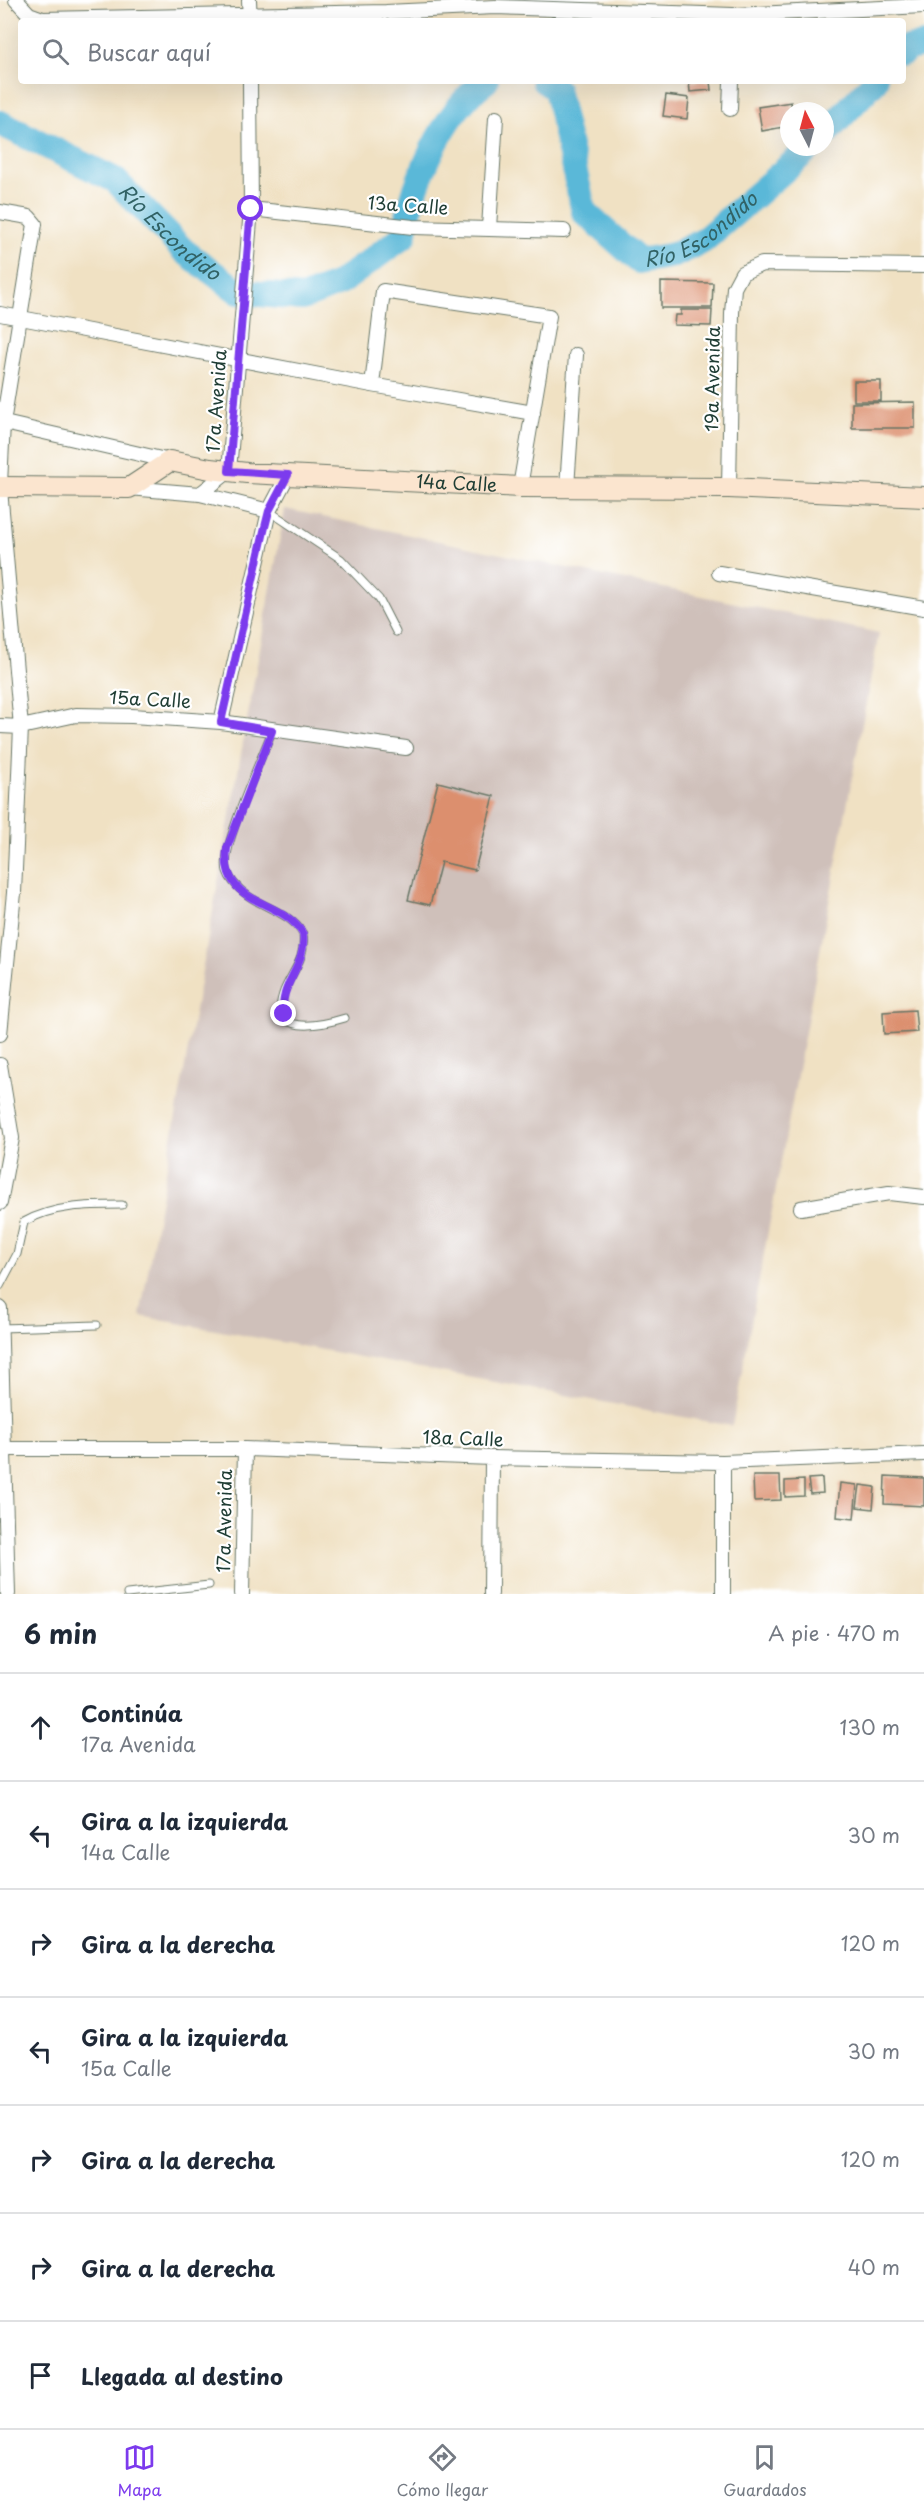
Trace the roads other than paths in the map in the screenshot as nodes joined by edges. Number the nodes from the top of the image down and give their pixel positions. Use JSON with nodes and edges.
{"nodes":[{"id":1,"x":16,"y":0,"type":"edge"},
{"id":2,"x":249,"y":0,"type":"edge"},
{"id":3,"x":734,"y":0,"type":"edge"},
{"id":4,"x":495,"y":3,"type":"edge"},
{"id":5,"x":924,"y":6,"type":"edge"},
{"id":6,"x":40,"y":18,"type":"edge"},
{"id":7,"x":249,"y":18,"type":"edge"},
{"id":8,"x":733,"y":18,"type":"edge"},
{"id":9,"x":250,"y":84,"type":"edge"},
{"id":10,"x":731,"y":84,"type":"edge"},
{"id":11,"x":730,"y":109,"type":"dead end"},
{"id":12,"x":496,"y":118,"type":"dead end"},
{"id":13,"x":251,"y":209,"type":"junction"},
{"id":14,"x":0,"y":212,"type":"edge"},
{"id":15,"x":489,"y":228,"type":"junction"},
{"id":16,"x":564,"y":231,"type":"dead end"},
{"id":17,"x":924,"y":266,"type":"edge"},
{"id":18,"x":0,"y":314,"type":"edge"},
{"id":19,"x":21,"y":318,"type":"junction"},
{"id":20,"x":576,"y":356,"type":"dead end"},
{"id":21,"x":237,"y":358,"type":"junction"},
{"id":22,"x":372,"y":386,"type":"junction"},
{"id":23,"x":532,"y":413,"type":"junction"},
{"id":24,"x":2,"y":423,"type":"edge"},
{"id":25,"x":170,"y":461,"type":"junction"},
{"id":26,"x":229,"y":471,"type":"junction"},
{"id":27,"x":288,"y":475,"type":"junction"},
{"id":28,"x":0,"y":486,"type":"edge"},
{"id":29,"x":520,"y":487,"type":"junction"},
{"id":30,"x":567,"y":487,"type":"junction"},
{"id":31,"x":129,"y":488,"type":"junction"},
{"id":32,"x":729,"y":488,"type":"junction"},
{"id":33,"x":200,"y":494,"type":"junction"},
{"id":34,"x":924,"y":497,"type":"edge"},
{"id":35,"x":269,"y":511,"type":"junction"},
{"id":36,"x":719,"y":573,"type":"dead end"},
{"id":37,"x":924,"y":608,"type":"edge"},
{"id":38,"x":396,"y":632,"type":"dead end"},
{"id":39,"x":221,"y":722,"type":"junction"},
{"id":40,"x":0,"y":726,"type":"edge"},
{"id":41,"x":21,"y":727,"type":"junction"},
{"id":42,"x":272,"y":731,"type":"junction"},
{"id":43,"x":406,"y":748,"type":"dead end"},
{"id":44,"x":4,"y":968,"type":"edge"},
{"id":45,"x":345,"y":1018,"type":"dead end"},
{"id":46,"x":0,"y":1034,"type":"edge"},
{"id":47,"x":0,"y":1065,"type":"edge"},
{"id":48,"x":924,"y":1197,"type":"edge"},
{"id":49,"x":0,"y":1203,"type":"edge"},
{"id":50,"x":122,"y":1205,"type":"dead end"},
{"id":51,"x":801,"y":1208,"type":"dead end"},
{"id":52,"x":0,"y":1286,"type":"edge"},
{"id":53,"x":0,"y":1308,"type":"edge"},
{"id":54,"x":97,"y":1325,"type":"dead end"},
{"id":55,"x":1,"y":1328,"type":"edge"},
{"id":56,"x":3,"y":1449,"type":"edge"},
{"id":57,"x":244,"y":1449,"type":"junction"},
{"id":58,"x":924,"y":1454,"type":"edge"},
{"id":59,"x":492,"y":1458,"type":"junction"},
{"id":60,"x":723,"y":1462,"type":"junction"},
{"id":61,"x":209,"y":1585,"type":"dead end"},
{"id":62,"x":8,"y":1594,"type":"edge"},
{"id":63,"x":127,"y":1594,"type":"edge"},
{"id":64,"x":242,"y":1594,"type":"edge"},
{"id":65,"x":490,"y":1594,"type":"edge"},
{"id":66,"x":723,"y":1594,"type":"edge"}],
"edges":[{"from":1,"to":6,"type":"street"},
{"from":2,"to":7,"type":"street"},
{"from":3,"to":8,"type":"street"},
{"from":4,"to":7,"type":"street"},
{"from":4,"to":8,"type":"street"},
{"from":5,"to":8,"type":"street"},
{"from":9,"to":13,"type":"street","name":"17a Avenida"},
{"from":10,"to":11,"type":"street"},
{"from":12,"to":15,"type":"street"},
{"from":13,"to":15,"type":"street","name":"13a Calle"},
{"from":13,"to":21,"type":"street","name":"17a Avenida"},
{"from":14,"to":19,"type":"street"},
{"from":15,"to":16,"type":"street","name":"13a Calle"},
{"from":17,"to":32,"type":"street","name":"19a Avenida"},
{"from":18,"to":19,"type":"street"},
{"from":19,"to":21,"type":"street"},
{"from":19,"to":24,"type":"street"},
{"from":20,"to":30,"type":"street"},
{"from":21,"to":22,"type":"street"},
{"from":21,"to":26,"type":"street","name":"17a Avenida"},
{"from":22,"to":23,"type":"street"},
{"from":22,"to":23,"type":"street"},
{"from":23,"to":29,"type":"street"},
{"from":24,"to":25,"type":"street"},
{"from":24,"to":28,"type":"street"},
{"from":25,"to":26,"type":"street","name":"14a Calle"},
{"from":25,"to":31,"type":"street"},
{"from":26,"to":27,"type":"street","name":"14a Calle"},
{"from":26,"to":33,"type":"street","name":"17a Avenida"},
{"from":27,"to":29,"type":"street","name":"14a Calle"},
{"from":27,"to":35,"type":"street"},
{"from":28,"to":31,"type":"street"},
{"from":28,"to":41,"type":"street"},
{"from":29,"to":30,"type":"street","name":"14a Calle"},
{"from":30,"to":32,"type":"street","name":"14a Calle"},
{"from":31,"to":33,"type":"street"},
{"from":32,"to":34,"type":"street","name":"14a Calle"},
{"from":33,"to":35,"type":"street"},
{"from":35,"to":38,"type":"lane"},
{"from":35,"to":39,"type":"street"},
{"from":36,"to":37,"type":"street"},
{"from":39,"to":41,"type":"street","name":"15a Calle"},
{"from":39,"to":42,"type":"street","name":"15a Calle"},
{"from":40,"to":41,"type":"street","name":"15a Calle"},
{"from":41,"to":44,"type":"street"},
{"from":42,"to":43,"type":"street","name":"15a Calle"},
{"from":42,"to":45,"type":"lane"},
{"from":44,"to":46,"type":"street"},
{"from":47,"to":49,"type":"street"},
{"from":48,"to":51,"type":"street"},
{"from":50,"to":52,"type":"lane"},
{"from":53,"to":55,"type":"street"},
{"from":54,"to":55,"type":"lane"},
{"from":55,"to":56,"type":"street"},
{"from":56,"to":57,"type":"street","name":"18a Calle"},
{"from":56,"to":62,"type":"street"},
{"from":57,"to":59,"type":"street","name":"18a Calle"},
{"from":57,"to":64,"type":"street","name":"17a Avenida"},
{"from":58,"to":60,"type":"street","name":"18a Calle"},
{"from":59,"to":60,"type":"street","name":"18a Calle"},
{"from":59,"to":65,"type":"street"},
{"from":60,"to":66,"type":"street"},
{"from":61,"to":63,"type":"lane"}]}
